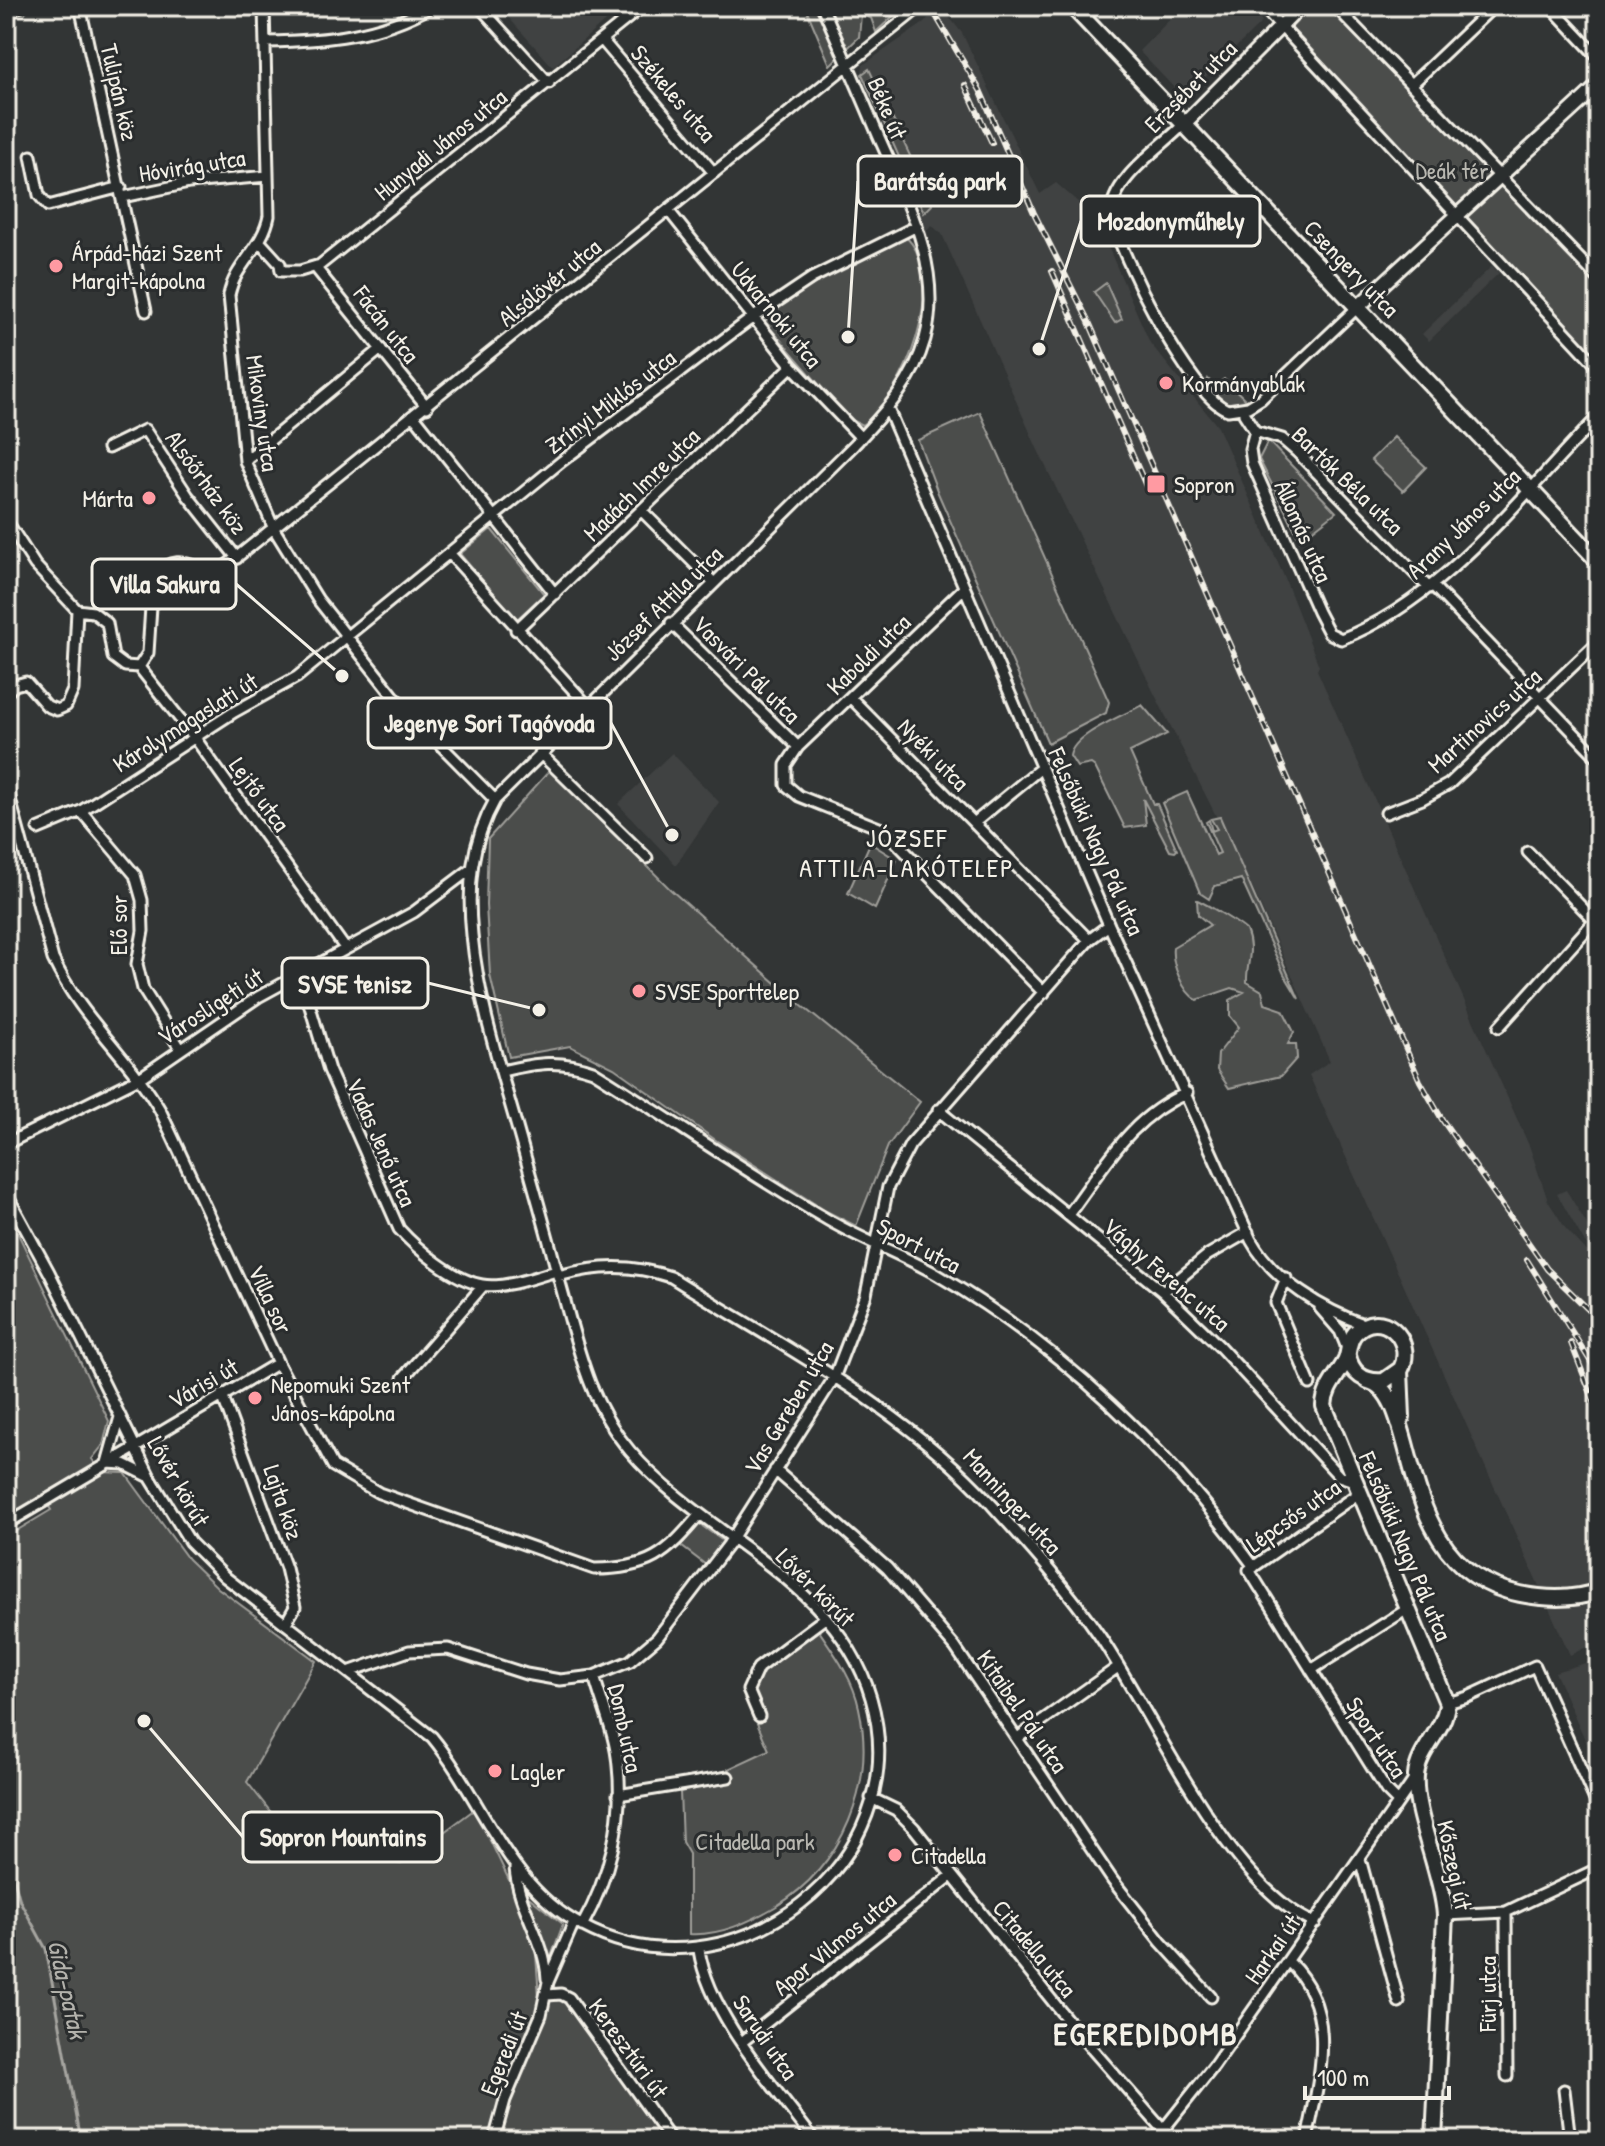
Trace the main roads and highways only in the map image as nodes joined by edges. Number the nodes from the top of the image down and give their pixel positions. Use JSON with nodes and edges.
{"nodes":[{"id":1,"x":1072,"y":6,"type":"edge"},
{"id":2,"x":1599,"y":562,"type":"edge"},
{"id":3,"x":1348,"y":1353,"type":"junction"},
{"id":4,"x":1400,"y":1370,"type":"junction"},
{"id":5,"x":1366,"y":1380,"type":"junction"},
{"id":6,"x":1324,"y":1406,"type":"junction"},
{"id":7,"x":1404,"y":1435,"type":"junction"},
{"id":8,"x":1599,"y":1591,"type":"edge"},
{"id":9,"x":1416,"y":1777,"type":"joint"},
{"id":10,"x":1434,"y":2140,"type":"edge"}],
"edges":[{"from":1,"to":2,"type":"main road","name":"Csengery utca"},
{"from":3,"to":4,"type":"main road"},
{"from":3,"to":5,"type":"main road"},
{"from":3,"to":6,"type":"main road"},
{"from":4,"to":5,"type":"main road"},
{"from":4,"to":7,"type":"main road"},
{"from":5,"to":6,"type":"main road"},
{"from":5,"to":7,"type":"main road"},
{"from":6,"to":9,"type":"main road","name":"Felsőbüki Nagy Pál utca"},
{"from":7,"to":8,"type":"main road"},
{"from":9,"to":10,"type":"main road","name":"Kőszegi út"}]}
